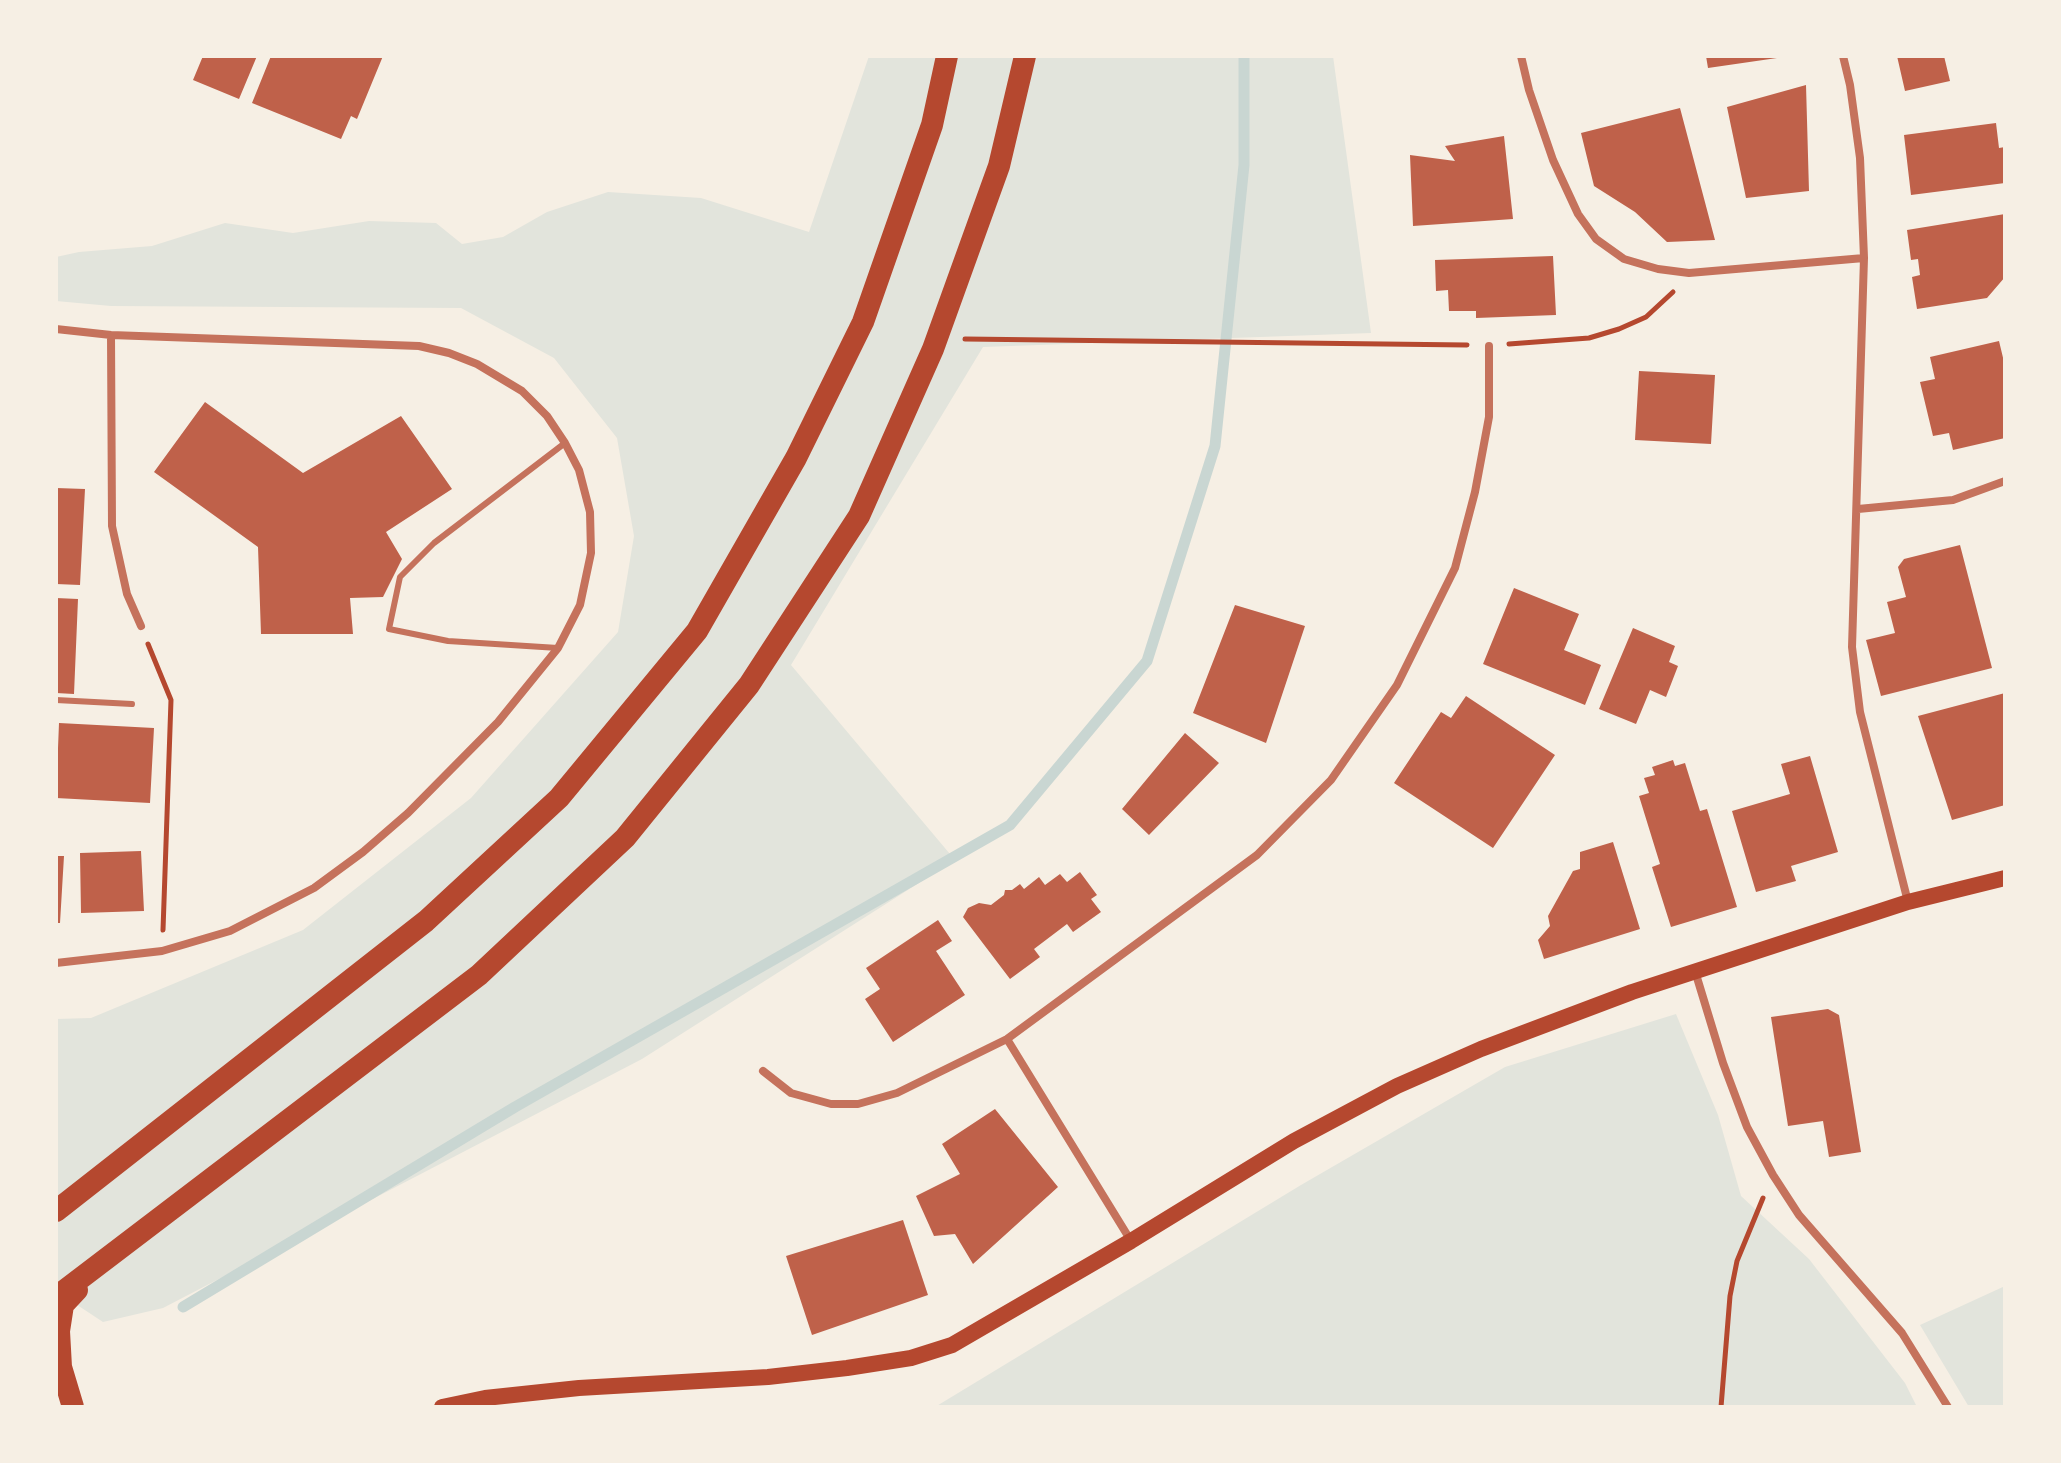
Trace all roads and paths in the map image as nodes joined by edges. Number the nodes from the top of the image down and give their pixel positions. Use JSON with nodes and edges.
{"nodes":[{"id":1,"x":947,"y":56,"type":"edge"},
{"id":2,"x":1025,"y":56,"type":"edge"},
{"id":3,"x":1521,"y":56,"type":"edge"},
{"id":4,"x":1843,"y":56,"type":"edge"},
{"id":5,"x":1864,"y":258,"type":"junction"},
{"id":6,"x":1689,"y":273,"type":"junction"},
{"id":7,"x":56,"y":329,"type":"edge"},
{"id":8,"x":111,"y":335,"type":"junction"},
{"id":9,"x":1009,"y":340,"type":"dead end"},
{"id":10,"x":1489,"y":346,"type":"junction"},
{"id":11,"x":565,"y":443,"type":"junction"},
{"id":12,"x":2005,"y":481,"type":"edge"},
{"id":13,"x":1858,"y":509,"type":"junction"},
{"id":14,"x":141,"y":626,"type":"joint"},
{"id":15,"x":558,"y":648,"type":"junction"},
{"id":16,"x":56,"y":700,"type":"edge"},
{"id":17,"x":132,"y":704,"type":"dead end"},
{"id":18,"x":2005,"y":878,"type":"edge"},
{"id":19,"x":1908,"y":902,"type":"junction"},
{"id":20,"x":162,"y":951,"type":"junction"},
{"id":21,"x":56,"y":963,"type":"edge"},
{"id":22,"x":1695,"y":971,"type":"junction"},
{"id":23,"x":1007,"y":1039,"type":"junction"},
{"id":24,"x":763,"y":1071,"type":"dead end"},
{"id":25,"x":1773,"y":1175,"type":"junction"},
{"id":26,"x":56,"y":1211,"type":"edge"},
{"id":27,"x":1131,"y":1241,"type":"junction"},
{"id":28,"x":96,"y":1268,"type":"junction"},
{"id":29,"x":56,"y":1297,"type":"edge"},
{"id":30,"x":73,"y":1407,"type":"edge"},
{"id":31,"x":442,"y":1407,"type":"edge"},
{"id":32,"x":1721,"y":1407,"type":"edge"},
{"id":33,"x":1948,"y":1407,"type":"edge"}],
"edges":[{"from":1,"to":26,"type":"highway"},
{"from":2,"to":28,"type":"highway"},
{"from":3,"to":6,"type":"street"},
{"from":4,"to":5,"type":"street"},
{"from":5,"to":6,"type":"street"},
{"from":5,"to":13,"type":"street"},
{"from":6,"to":10,"type":"path"},
{"from":7,"to":8,"type":"street"},
{"from":8,"to":11,"type":"street"},
{"from":8,"to":14,"type":"street"},
{"from":9,"to":10,"type":"path"},
{"from":10,"to":23,"type":"street"},
{"from":11,"to":15,"type":"street"},
{"from":11,"to":15,"type":"lane"},
{"from":12,"to":13,"type":"street"},
{"from":13,"to":19,"type":"street"},
{"from":14,"to":20,"type":"path"},
{"from":15,"to":20,"type":"street"},
{"from":16,"to":17,"type":"lane"},
{"from":18,"to":19,"type":"main road"},
{"from":19,"to":22,"type":"main road"},
{"from":20,"to":21,"type":"street"},
{"from":22,"to":25,"type":"street"},
{"from":22,"to":27,"type":"main road"},
{"from":23,"to":24,"type":"street"},
{"from":23,"to":27,"type":"street"},
{"from":25,"to":32,"type":"path"},
{"from":25,"to":33,"type":"street"},
{"from":27,"to":31,"type":"main road"},
{"from":28,"to":29,"type":"highway"},
{"from":28,"to":30,"type":"highway"}]}
